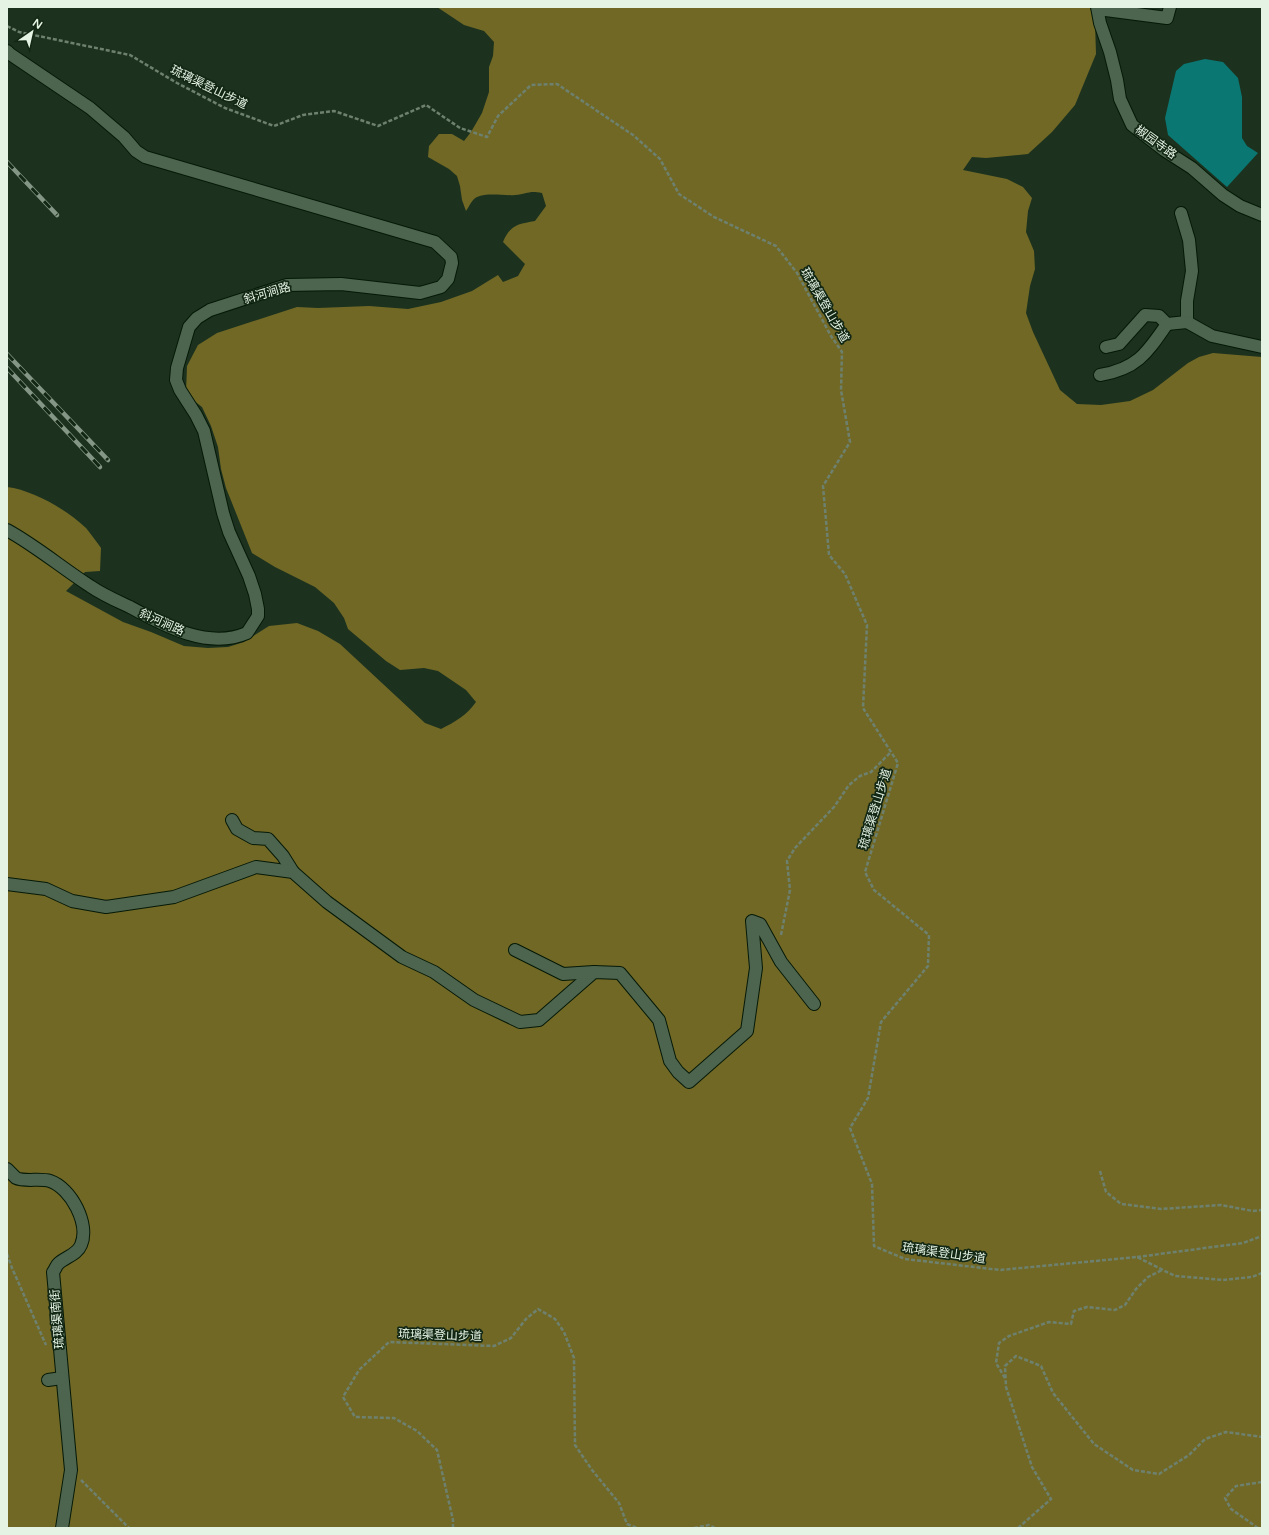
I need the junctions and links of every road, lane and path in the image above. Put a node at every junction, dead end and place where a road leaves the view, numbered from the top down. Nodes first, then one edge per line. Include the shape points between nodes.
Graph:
1 (1170, 7) edge
2 (1098, 8) edge
3 (7, 26) edge
4 (7, 51) edge
5 (1181, 213) dead end
6 (1262, 215) edge
7 (1187, 322) junction
8 (1167, 324) junction
9 (1106, 347) dead end
10 (1262, 348) edge
11 (1100, 375) dead end
12 (7, 530) edge
13 (891, 752) junction
14 (232, 820) dead end
15 (293, 872) junction
16 (7, 884) edge
17 (781, 939) dead end
18 (515, 950) dead end
19 (594, 972) junction
20 (814, 1004) dead end
21 (7, 1170) edge
22 (1100, 1171) dead end
23 (1262, 1210) edge
24 (1262, 1236) edge
25 (7, 1254) edge
26 (1137, 1257) junction
27 (1162, 1270) junction
28 (1262, 1273) edge
29 (49, 1352) dead end
30 (62, 1378) junction
31 (1006, 1379) junction
32 (48, 1380) dead end
33 (1262, 1437) edge
34 (71, 1470) junction
35 (1262, 1482) edge
36 (62, 1528) edge
37 (129, 1528) edge
38 (453, 1528) edge
39 (637, 1528) edge
40 (694, 1528) edge
41 (715, 1528) edge
42 (1018, 1528) edge
43 (1258, 1528) edge

1 - 2 street via 1167,18
2 - 6 street, 椒园寺路 via 1120,99 1132,125 1192,168 1223,195 1240,206
3 - 13 path, 琉璃渠登山步道 via 19,32 130,55 225,108 274,126 304,115 334,110 378,126 426,105 460,128 487,137 498,116 531,85 557,84 633,135 660,159 680,194 714,217 776,246 797,273 842,352 841,390 850,442 823,486 829,555 846,574 867,624 863,708
4 - 12 street, 斜河涧路 via 90,108 144,157 435,242 450,257 452,263 448,280 440,287 420,293 341,284 287,285 210,310 189,326 176,380 204,431 223,513 255,594 258,616 247,633 228,639 216,639 170,628 92,587
5 - 7 street via 1189,240 1192,271 1187,301
7 - 8 street
7 - 10 street via 1212,336
8 - 9 street via 1159,316 1145,316 1118,344
8 - 11 street via 1153,345 1134,364 1115,373
13 - 17 path via 871,772 860,776 849,785 834,807 795,848 787,861 790,890
13 - 26 path, 琉璃渠登山步道 via 898,763 865,872 874,890 929,935 928,966 881,1022 868,1098 850,1128 872,1184 874,1246 904,1259 1000,1270
14 - 15 street via 237,829 253,838 268,839
15 - 16 street via 256,867 174,897 106,907 72,901 46,889
15 - 19 street via 327,902 402,957 434,972 474,1000 520,1022 539,1020
18 - 19 street via 563,974
19 - 20 street via 620,973 659,1020 670,1061 689,1082 746,1031 756,968 752,921 760,924 782,962
21 - 30 street, 琉璃渠南街 via 18,1179 48,1180 56,1183 72,1198 79,1212 84,1234 81,1246 73,1255 58,1264 53,1272
22 - 23 path via 1106,1192 1121,1204 1161,1209 1220,1205 1253,1211
24 - 26 path via 1243,1243
25 - 29 path
26 - 27 path
27 - 28 path via 1175,1276 1222,1280 1252,1277
27 - 31 path via 1148,1277 1125,1305 1115,1310 1087,1307 1074,1311 1071,1324 1049,1322 1009,1336 999,1343 996,1363
30 - 32 street
30 - 34 street, 琉璃渠南街
31 - 33 path via 1005,1366 1016,1356 1041,1366 1053,1394 1094,1444 1133,1470 1159,1474 1189,1455 1206,1439 1226,1432
31 - 42 path via 1032,1467 1051,1499
34 - 36 street, 琉璃渠南街
34 - 37 path
35 - 43 path via 1236,1486 1225,1498 1231,1509
38 - 39 path, 琉璃渠登山步道 via 454,1520 437,1450 417,1431 394,1418 355,1417 343,1397 359,1370 389,1342 494,1346 511,1338 538,1309 555,1319 564,1332 574,1358 575,1444 592,1470 619,1502 627,1524
40 - 41 path via 709,1525

